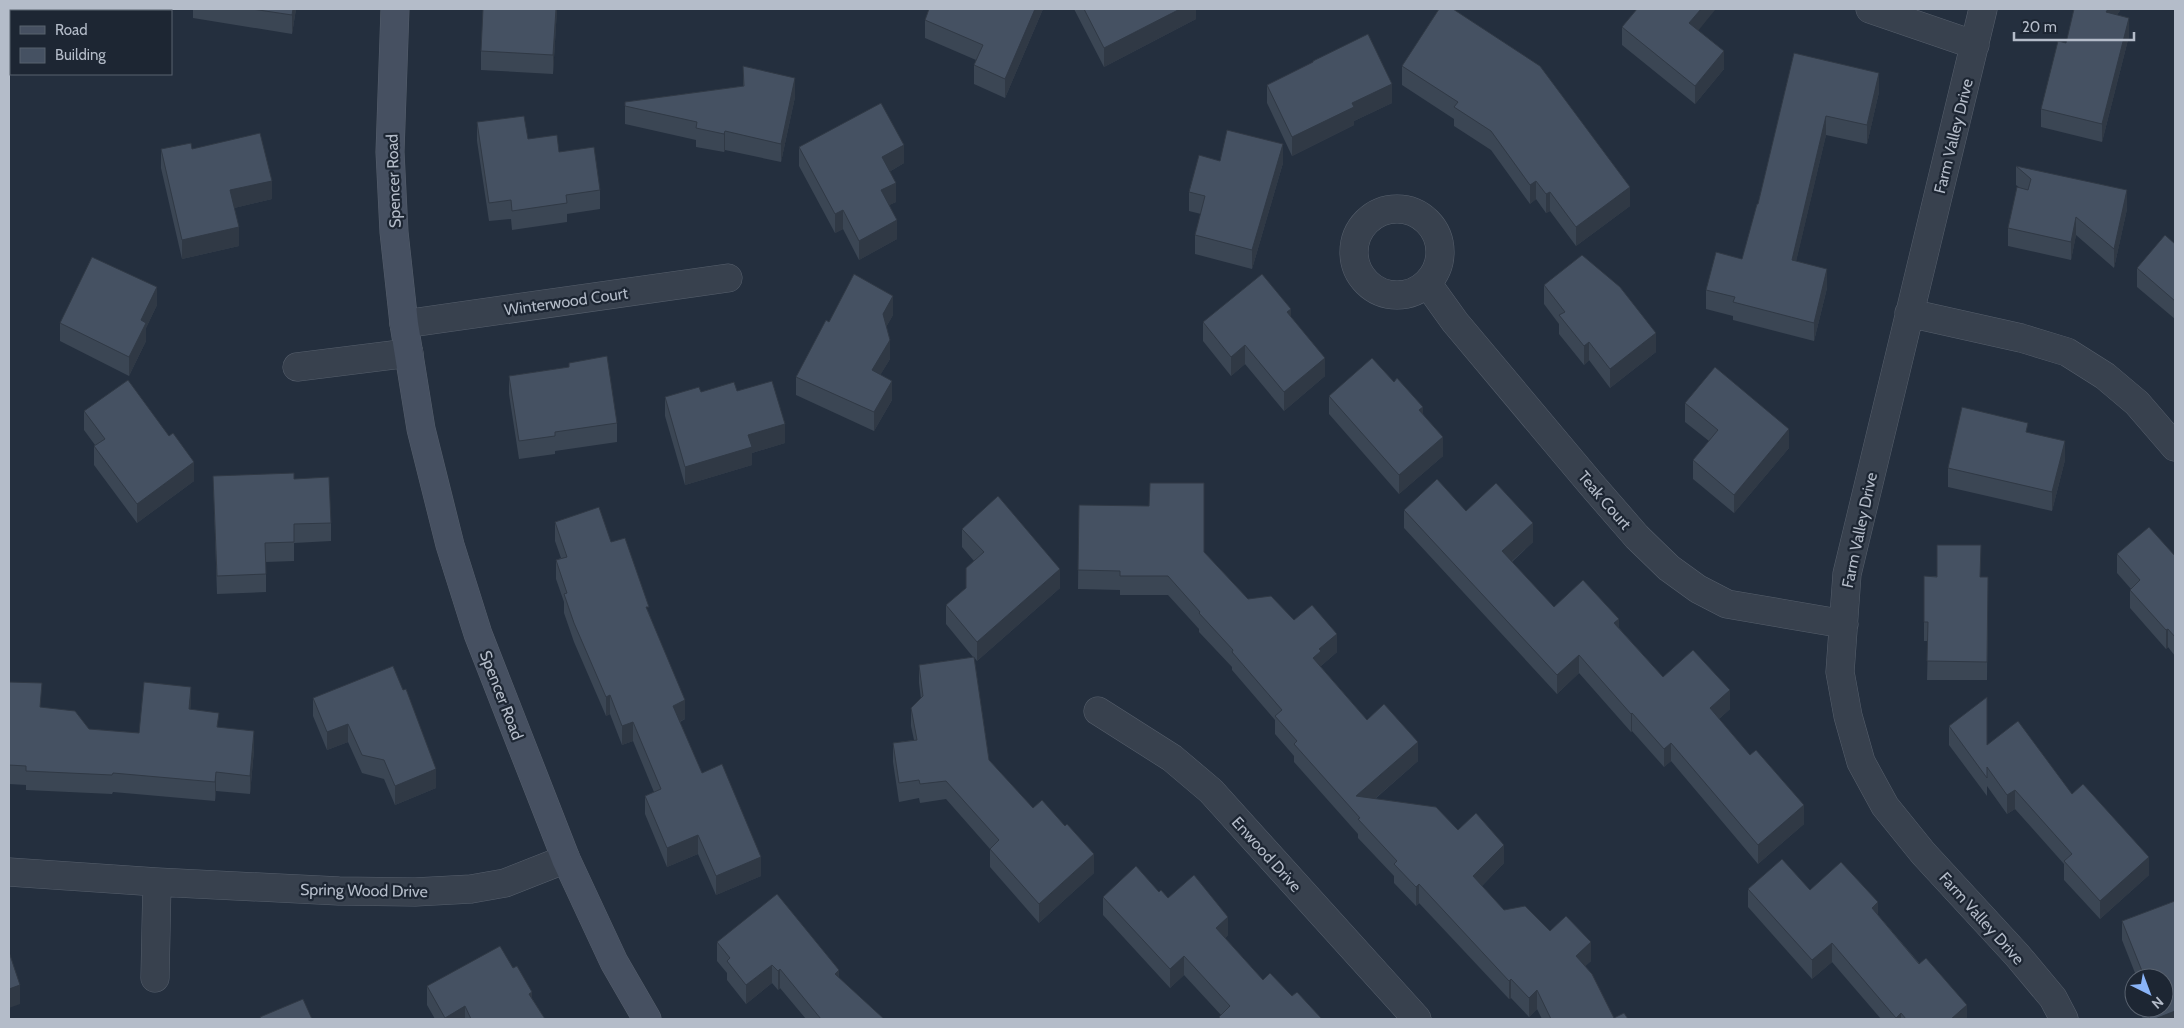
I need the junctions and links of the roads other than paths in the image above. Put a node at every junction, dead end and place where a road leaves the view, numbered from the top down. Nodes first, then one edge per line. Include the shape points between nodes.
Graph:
1 (395, 9) edge
2 (1870, 9) edge
3 (1983, 9) edge
4 (1975, 45) junction
5 (728, 278) dead end
6 (1427, 284) dead end
7 (1909, 313) junction
8 (404, 324) junction
9 (409, 353) junction
10 (297, 367) dead end
11 (2175, 447) edge
12 (1844, 624) junction
13 (1098, 711) dead end
14 (566, 859) junction
15 (9, 872) edge
16 (157, 882) junction
17 (155, 978) dead end
18 (647, 1019) edge
19 (1417, 1019) edge
20 (2064, 1019) edge

1 - 8 main road, Spencer Road via 390,152 394,232
2 - 4 street
3 - 4 street, Farm Valley Drive
4 - 7 street, Farm Valley Drive
5 - 8 street, Winterwood Court
6 - 12 street, Teak Court via 1591,484 1669,568 1727,604
7 - 11 street via 2021,338 2067,352 2105,376 2137,404
7 - 12 street, Farm Valley Drive via 1847,574
8 - 9 main road, Spencer Road
9 - 10 street
9 - 14 main road, Spencer Road via 421,430 450,545 478,634
12 - 20 street, Farm Valley Drive via 1840,672 1848,716 1861,762 1884,806 2023,963 2052,998
13 - 19 street, Enwood Drive via 1172,758 1211,791
14 - 16 street, Spring Wood Drive via 505,883 443,891 339,891
14 - 18 main road, Spencer Road via 614,962
15 - 16 street, Spring Wood Drive
16 - 17 street

